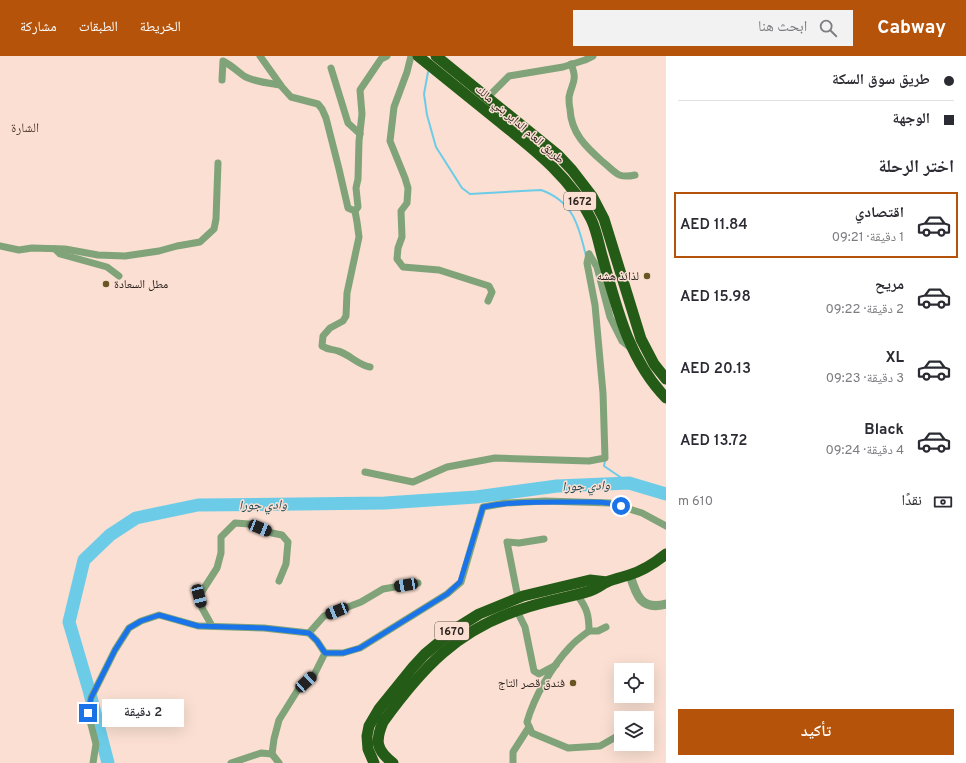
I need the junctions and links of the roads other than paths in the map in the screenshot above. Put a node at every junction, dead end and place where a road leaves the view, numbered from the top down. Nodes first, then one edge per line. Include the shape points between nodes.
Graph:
1 (260, 56) edge
2 (386, 56) edge
3 (411, 56) edge
4 (418, 56) edge
5 (436, 56) edge
6 (593, 56) edge
7 (571, 64) junction
8 (331, 68) dead end
9 (222, 80) dead end
10 (280, 85) junction
11 (487, 98) junction
12 (360, 134) junction
13 (218, 164) dead end
14 (635, 174) dead end
15 (355, 211) junction
16 (0, 246) edge
17 (55, 249) junction
18 (119, 276) dead end
19 (488, 302) dead end
20 (634, 350) junction
21 (370, 367) dead end
22 (666, 380) edge
23 (666, 398) edge
24 (365, 472) dead end
25 (666, 526) edge
26 (544, 539) dead end
27 (663, 557) edge
28 (630, 575) junction
29 (279, 581) dead end
30 (607, 582) junction
31 (418, 583) dead end
32 (577, 594) junction
33 (518, 598) junction
34 (666, 604) edge
35 (517, 611) junction
36 (212, 626) junction
37 (606, 627) dead end
38 (589, 631) junction
39 (309, 633) junction
40 (325, 653) junction
41 (557, 664) junction
42 (529, 727) junction
43 (614, 738) edge
44 (272, 754) junction
45 (381, 759) edge
46 (93, 763) edge
47 (231, 763) edge
48 (279, 763) edge
49 (374, 763) edge
50 (393, 763) edge
51 (513, 763) edge

1 - 10 street
2 - 12 street via 381,59 360,90
3 - 19 street via 394,108 390,141 408,188 407,203 401,211 402,237 397,259 403,267 439,270 489,286 492,292
4 - 20 highway, طريق العام الداير بني مالك / 1672 via 533,149 565,180 579,199 591,219 620,318
5 - 11 highway, طريق العام الداير بني مالك / 1672
6 - 7 street
7 - 11 street via 509,76
7 - 14 street via 574,83 569,97 570,115 575,132 584,145 615,174 625,177
8 - 12 street via 348,123
9 - 10 street via 223,61 244,76
10 - 15 street via 291,97 318,104 322,109 348,208
11 - 22 highway, طريق العام الداير بني مالك / 1672 via 558,155 592,196 604,219 641,339
12 - 15 street via 356,188 358,207
13 - 17 street via 214,229 200,242 125,256
15 - 21 street via 358,242 347,293 346,316 323,336 322,346
16 - 17 street via 19,250
17 - 18 street via 60,254 107,267
20 - 23 highway, طريق العام الداير بني مالك / 1672 via 642,368
20 - 24 street via 622,341 610,317 597,267 589,254 587,263 595,305 603,393 605,458 589,461 495,458 447,467 413,482
25 - 40 street via 642,513 610,502 506,503 483,507 460,582 447,594 360,648 343,653
26 - 33 street via 507,542
27 - 28 highway
28 - 30 highway
28 - 34 street via 639,598 645,604
29 - 36 street via 286,564 288,542 282,535 249,524 235,523 221,537 221,553 217,568 199,596 202,608
30 - 32 highway, 1670
30 - 33 highway, 1670 via 590,580
31 - 39 street via 382,589 361,602 324,616
32 - 35 highway, 1670
32 - 38 street via 586,606
33 - 49 highway, 1670 via 466,622 413,667 379,709 369,726 368,749
35 - 41 street via 525,627 534,671 539,674
35 - 45 highway, 1670 via 475,629 424,670 383,722 377,740
36 - 39 street
36 - 46 street via 198,626 159,615 129,628 91,698 88,713 96,744
37 - 38 street via 598,631
38 - 41 street via 570,646
39 - 40 street
40 - 44 street via 314,675 300,688 279,720
41 - 42 street via 530,712 527,722
42 - 43 street via 532,733 568,748 600,746
42 - 51 street via 513,752
44 - 47 street via 261,753
44 - 48 street
45 - 50 highway, 1670

